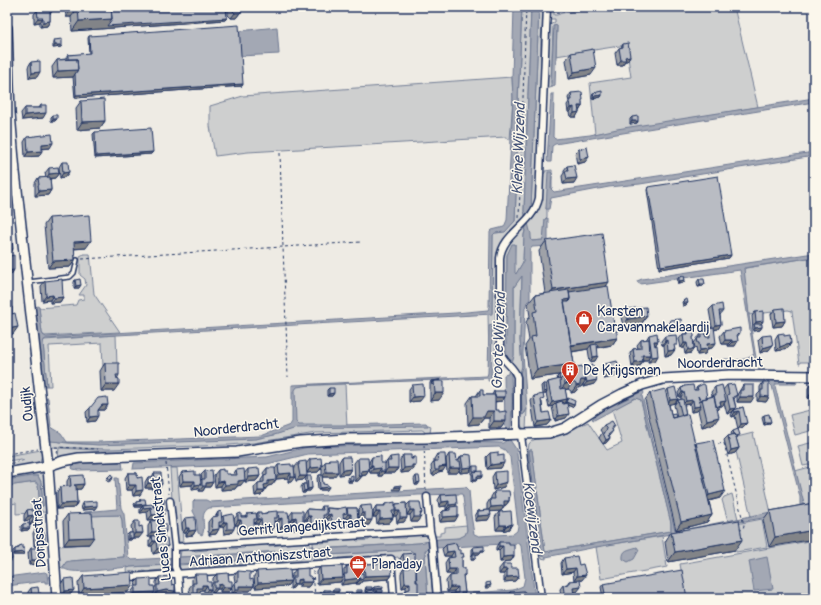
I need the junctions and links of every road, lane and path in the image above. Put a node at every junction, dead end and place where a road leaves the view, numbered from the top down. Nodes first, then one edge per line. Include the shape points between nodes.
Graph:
1 (526, 7) edge
2 (547, 7) edge
3 (7, 28) edge
4 (280, 153) dead end
5 (520, 227) junction
6 (360, 242) dead end
7 (283, 247) junction
8 (77, 260) joint
9 (28, 282) junction
10 (814, 376) edge
11 (288, 377) dead end
12 (521, 435) junction
13 (718, 444) dead end
14 (46, 448) junction
15 (98, 449) dead end
16 (424, 452) dead end
17 (7, 454) edge
18 (166, 458) dead end
19 (48, 466) junction
20 (7, 473) edge
21 (426, 487) dead end
22 (427, 497) dead end
23 (170, 500) joint
24 (738, 530) edge
25 (430, 531) junction
26 (312, 546) dead end
27 (175, 548) junction
28 (313, 562) junction
29 (178, 574) junction
30 (130, 577) edge
31 (344, 594) edge
32 (329, 595) edge
33 (57, 598) edge
34 (180, 598) edge
35 (315, 598) edge
36 (394, 598) edge
37 (436, 598) edge
38 (541, 598) edge

1 - 5 path
2 - 5 street via 540,192 536,209
3 - 9 street, Oudijk via 10,113
4 - 7 path
5 - 12 street via 505,243 500,258 500,351 502,358 514,370 517,378 517,428
6 - 7 path
7 - 8 path
7 - 11 path
8 - 9 lane via 74,273 70,277
9 - 14 street, Oudijk
10 - 12 street, Noorderdracht via 730,375 663,379 622,394 560,430
12 - 19 street, Noorderdracht via 300,442 237,452 79,458
12 - 38 street
13 - 24 path via 724,442 744,524 743,529
14 - 15 path
14 - 17 path
14 - 19 street, Oudijk
16 - 21 path
18 - 23 path, Lucas Sinckstraat
19 - 20 street, Noorderdracht
19 - 33 street, Dorpsstraat
22 - 25 street
23 - 27 street, Lucas Sinckstraat
25 - 27 street, Gerrit Langedijkstraat
25 - 37 street
26 - 28 path
27 - 29 street, Lucas Sinckstraat
28 - 29 street, Adriaan Anthoniszstraat
28 - 35 path
28 - 36 street, Adriaan Anthoniszstraat via 391,559
29 - 30 street, Adriaan Anthoniszstraat
29 - 34 street, Lucas Sinckstraat
31 - 32 path

